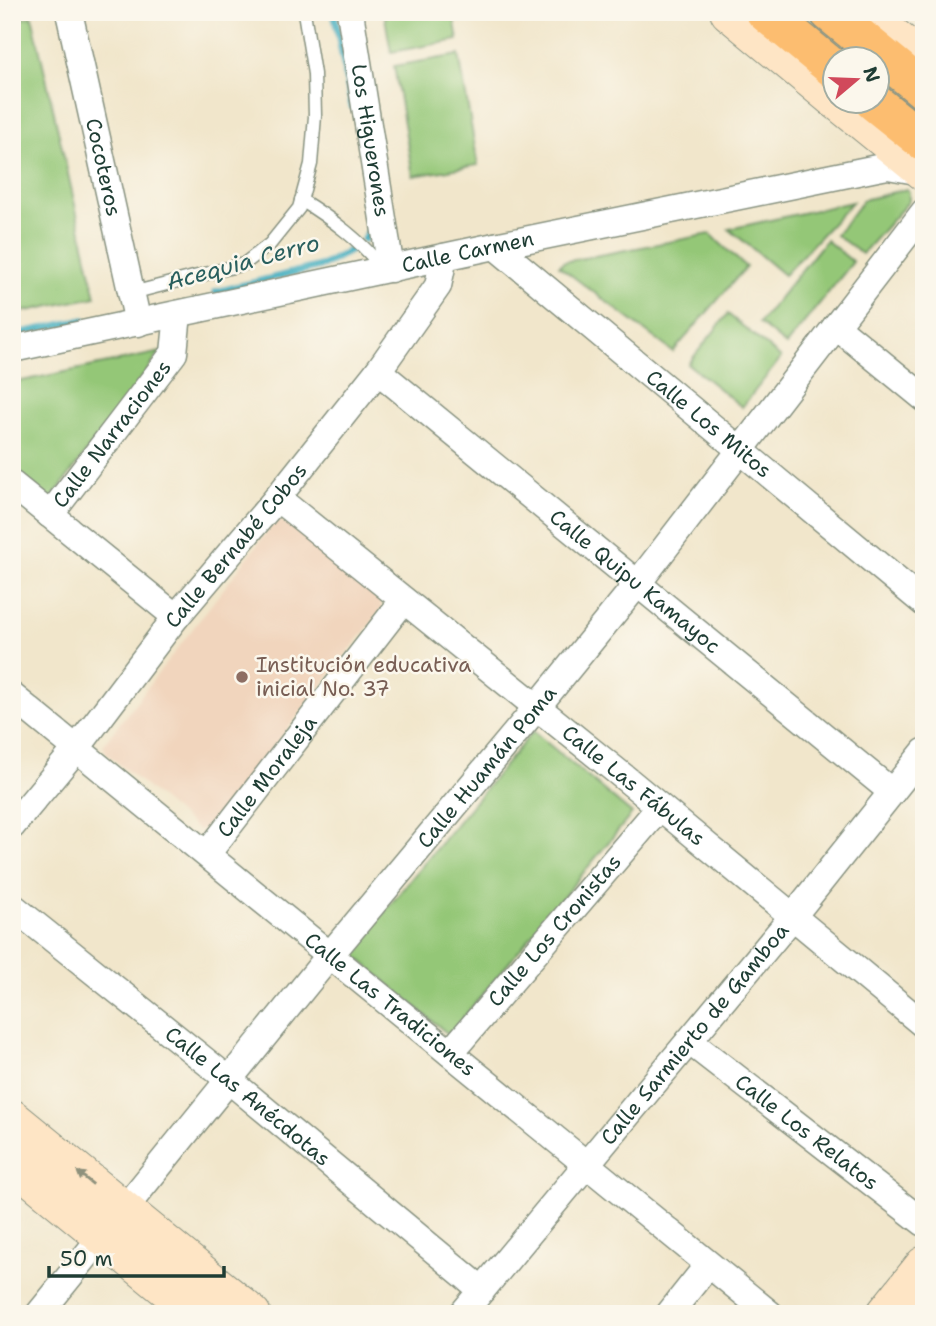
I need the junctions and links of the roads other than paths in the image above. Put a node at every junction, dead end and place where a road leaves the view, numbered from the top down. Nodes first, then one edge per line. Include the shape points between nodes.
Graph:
1 (69, 12) edge
2 (304, 12) edge
3 (350, 12) edge
4 (729, 12) edge
5 (765, 12) edge
6 (829, 12) edge
7 (870, 14) edge
8 (820, 57) edge
9 (924, 61) edge
10 (820, 87) edge
11 (924, 90) edge
12 (890, 115) edge
13 (856, 116) edge
14 (924, 142) edge
15 (924, 172) edge
16 (301, 200) junction
17 (924, 212) edge
18 (495, 246) junction
19 (444, 257) junction
20 (387, 270) junction
21 (132, 293) junction
22 (178, 314) junction
23 (138, 323) junction
24 (836, 326) junction
25 (12, 349) edge
26 (378, 370) junction
27 (924, 398) edge
28 (739, 451) junction
29 (12, 484) edge
30 (277, 498) junction
31 (50, 515) junction
32 (638, 583) junction
33 (403, 601) junction
34 (924, 603) edge
35 (176, 617) junction
36 (12, 696) edge
37 (537, 707) junction
38 (78, 748) junction
39 (924, 752) edge
40 (892, 792) junction
41 (660, 807) junction
42 (12, 826) edge
43 (207, 854) junction
44 (12, 906) edge
45 (793, 916) junction
46 (330, 954) junction
47 (923, 1023) edge
48 (689, 1041) junction
49 (450, 1053) junction
50 (229, 1080) junction
51 (12, 1118) edge
52 (12, 1162) edge
53 (586, 1165) junction
54 (113, 1223) junction
55 (924, 1223) edge
56 (708, 1265) junction
57 (924, 1265) edge
58 (482, 1290) junction
59 (924, 1296) edge
60 (39, 1314) edge
61 (197, 1314) edge
62 (252, 1314) edge
63 (462, 1314) edge
64 (669, 1314) edge
65 (769, 1314) edge
66 (885, 1314) edge
67 (909, 1314) edge

1 - 21 street, Cocoteros
2 - 16 lane via 315,116 311,164
3 - 20 street, Los Higuerones
4 - 10 street
5 - 8 main road
6 - 11 main road
7 - 9 street
12 - 14 main road
13 - 15 street
15 - 18 street, Calle Carmen via 888,166
16 - 20 lane
16 - 21 lane via 271,244 243,264
17 - 24 street, Calle Huamán Poma
18 - 19 street, Calle Carmen
18 - 28 street, Calle Los Mitos
19 - 20 street, Calle Carmen
19 - 26 street, Calle Bernabé Cobos via 438,286
20 - 22 street, Calle Carmen
21 - 23 street, Cocoteros
22 - 23 street, Calle Carmen
22 - 31 street, Calle Narraciones via 174,353
23 - 25 street, Calle Carmen
24 - 27 street
24 - 28 street, Calle Huamán Poma
26 - 30 street, Calle Bernabé Cobos
26 - 32 street, Calle Quipu Kamayoc
28 - 32 street, Calle Huamán Poma
28 - 34 street, Calle Los Mitos
29 - 31 street
30 - 33 street, Calle Las Fábulas
30 - 35 street, Calle Bernabé Cobos
31 - 35 street
32 - 37 street, Calle Huamán Poma
32 - 40 street, Calle Quipu Kamayoc
33 - 37 street, Calle Las Fábulas
33 - 43 street, Calle Moraleja
35 - 38 street, Calle Bernabé Cobos
36 - 38 street, Calle Las Tradiciones
37 - 41 street, Calle Las Fábulas
37 - 46 street, Calle Huamán Poma
38 - 42 street, Calle Bernabé Cobos
38 - 43 street, Calle Las Tradiciones
39 - 40 street, Calle Sarmierto de Gamboa
40 - 45 street, Calle Sarmierto de Gamboa
41 - 45 street, Calle Las Fábulas
41 - 49 street, Calle Los Cronistas
43 - 46 street, Calle Las Tradiciones
44 - 50 street, Calle Las Anécdotas
45 - 47 street, Calle Las Fábulas
45 - 48 street, Calle Sarmierto de Gamboa
46 - 49 street, Calle Las Tradiciones
46 - 50 street, Calle Huamán Poma
48 - 53 street, Calle Sarmierto de Gamboa
48 - 55 street, Calle Los Relatos
49 - 53 street, Calle Las Tradiciones
50 - 54 street, Calle Huamán Poma
50 - 58 street, Calle Las Anécdotas
54 -> 51 street
52 - 54 street
53 - 56 street, Calle Las Tradiciones
53 - 58 street, Calle Sarmierto de Gamboa
54 - 60 street, Calle Huamán Poma
54 - 61 street
54 - 62 street
56 - 64 street
56 - 65 street, Calle Las Tradiciones
57 - 66 street
58 - 63 street, Calle Sarmierto de Gamboa
59 - 67 street

